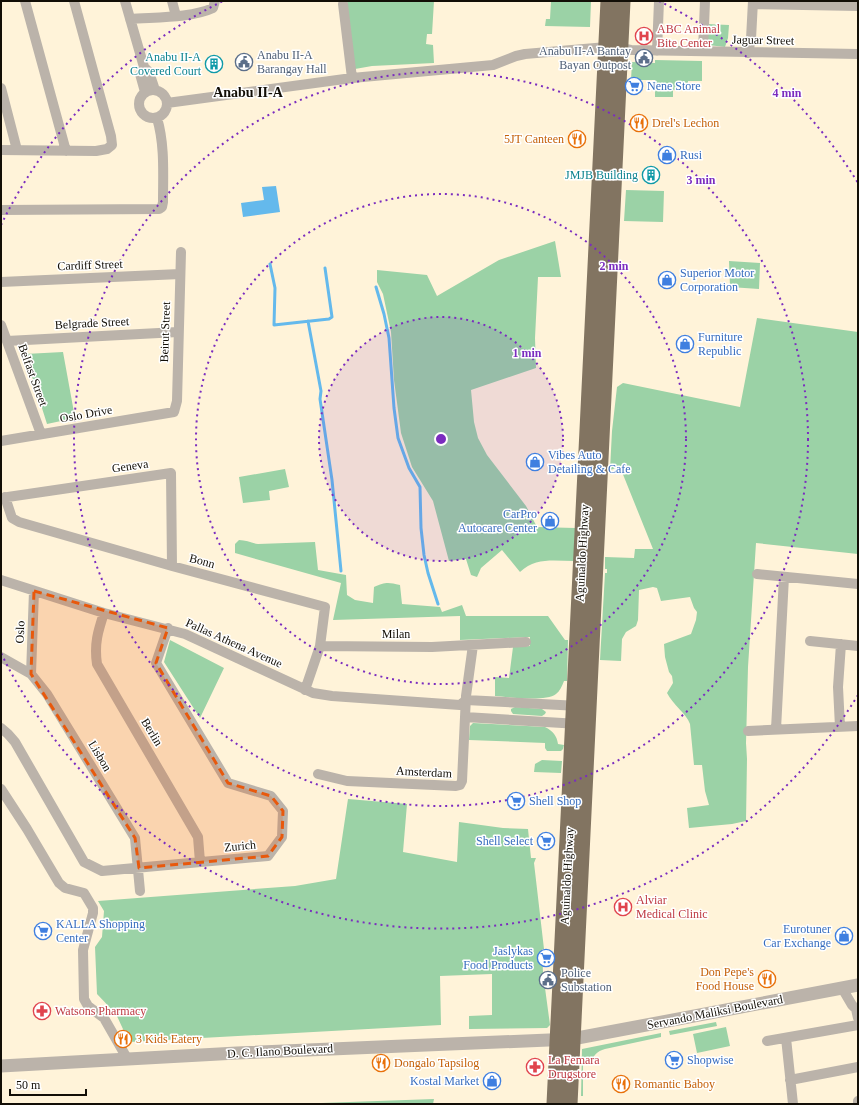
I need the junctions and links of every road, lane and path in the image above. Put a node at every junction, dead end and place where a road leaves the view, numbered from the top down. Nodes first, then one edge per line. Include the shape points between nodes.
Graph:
1 (25, 1) edge
2 (74, 1) edge
3 (125, 1) edge
4 (172, 1) edge
5 (216, 1) edge
6 (609, 1) edge
7 (622, 1) edge
8 (659, 1) edge
9 (705, 1) edge
10 (753, 2) edge
11 (343, 4) dead end
12 (858, 6) edge
13 (176, 16) junction
14 (130, 19) junction
15 (614, 47) junction
16 (657, 51) junction
17 (703, 51) junction
18 (748, 53) junction
19 (858, 54) edge
20 (352, 78) junction
21 (1, 88) edge
22 (150, 91) junction
23 (167, 103) junction
24 (157, 118) junction
25 (1, 150) edge
26 (17, 150) junction
27 (66, 151) junction
28 (1, 210) edge
29 (180, 252) dead end
30 (180, 274) junction
31 (1, 282) edge
32 (1, 325) edge
33 (178, 332) junction
34 (7, 341) junction
35 (174, 412) joint
36 (41, 434) junction
37 (1, 440) edge
38 (3, 498) edge
39 (172, 566) junction
40 (757, 574) dead end
41 (784, 576) junction
42 (1, 580) edge
43 (858, 584) edge
44 (34, 591) junction
45 (104, 613) junction
46 (168, 628) junction
47 (810, 641) dead end
48 (526, 642) dead end
49 (841, 644) junction
50 (472, 645) junction
51 (320, 646) junction
52 (858, 646) edge
53 (1, 657) edge
54 (31, 674) junction
55 (305, 690) junction
56 (463, 702) junction
57 (582, 706) junction
58 (465, 717) junction
59 (581, 724) junction
60 (858, 726) edge
61 (840, 727) junction
62 (1, 728) edge
63 (776, 730) junction
64 (748, 731) dead end
65 (318, 774) dead end
66 (1, 789) edge
67 (200, 862) junction
68 (139, 868) junction
69 (140, 891) dead end
70 (858, 985) edge
71 (842, 988) junction
72 (857, 1012) edge
73 (858, 1025) edge
74 (786, 1038) junction
75 (566, 1039) junction
76 (767, 1041) dead end
77 (128, 1060) junction
78 (1, 1066) edge
79 (858, 1067) edge
80 (790, 1080) junction
81 (555, 1104) edge
82 (569, 1104) edge
83 (793, 1104) edge

1 - 27 street
2 - 27 street via 112,145 96,151
3 - 14 street
4 - 13 street
5 - 13 street via 213,8 206,12
6 - 15 highway, Aguinaldo Highway
7 - 15 highway, Aguinaldo Highway
8 - 16 street
9 - 17 street
10 - 12 street
10 - 18 street
11 - 20 street
13 - 14 street
14 - 22 street via 144,67 149,72
15 - 16 street, Jaguar Street
15 - 20 street, Jaguar Street via 525,54 493,66
15 - 57 highway, Aguinaldo Highway
16 - 17 street, Jaguar Street
17 - 18 street, Jaguar Street
18 - 19 street, Jaguar Street
20 - 23 street, Jaguar Street
21 - 26 street
22 - 23 street via 161,92
22 - 24 street via 140,96 140,111 147,118
23 - 24 street via 165,112
24 - 28 street via 162,133 163,205 159,209
25 - 26 street
26 - 27 street
29 - 30 street, Beirut Street
30 - 31 street, Cardiff Street
30 - 33 street, Beirut Street
32 - 34 street, Belfast Street
33 - 34 street, Belgrade Street
33 - 35 street, Beirut Street
34 - 36 street, Belfast Street
35 - 36 street, Oslo Drive
36 - 37 street, Oslo Drive
38 - 39 street, Bonn via 14,520
38 - 39 street, Geneva via 171,473
39 - 51 street, Bonn via 325,607
40 - 41 street
41 - 43 street
41 - 63 street
42 - 44 street, Pallas Athena Avenue
44 - 45 street, Pallas Athena Avenue
44 - 54 street, Oslo
45 - 46 street, Pallas Athena Avenue
45 - 67 street, Berlin via 96,639 97,664 198,836
46 - 55 street, Pallas Athena Avenue
46 - 67 street, Zurich via 156,664 228,783 271,796 283,811 282,837 268,856
47 - 49 street
48 - 50 street, Milan
49 - 52 street
49 - 61 street via 838,687
50 - 51 street, Milan via 395,648
50 - 56 street
51 - 55 street, Bonn
53 - 54 street, Lisbon
54 - 68 street, Lisbon via 47,694 135,838
55 - 56 street, Pallas Athena Avenue via 322,695
56 - 57 street, Pallas Athena Avenue
56 - 58 street
57 - 59 highway, Aguinaldo Highway
58 - 59 street
58 - 65 street, Amsterdam via 462,781 458,786 347,781
59 - 75 highway, Aguinaldo Highway
60 - 61 street
61 - 63 street
62 - 68 street, Zurich via 15,742 84,862 102,871
63 - 64 street
66 - 77 street via 59,883 65,888 82,892 92,906 93,912 83,950 84,999 88,1006 104,1018
67 - 68 street, Zurich
68 - 69 street, Lisbon
70 - 71 street, Servando Maliksi Boulevard
71 - 72 street
71 - 75 street, Servando Maliksi Boulevard
73 - 74 street
74 - 76 street
74 - 80 street
75 - 77 street, D. C. Ilano Boulevard
75 - 81 highway, Aguinaldo Highway
75 - 82 highway, Aguinaldo Highway
77 - 78 street, D. C. Ilano Boulevard
79 - 80 street
80 - 83 street

